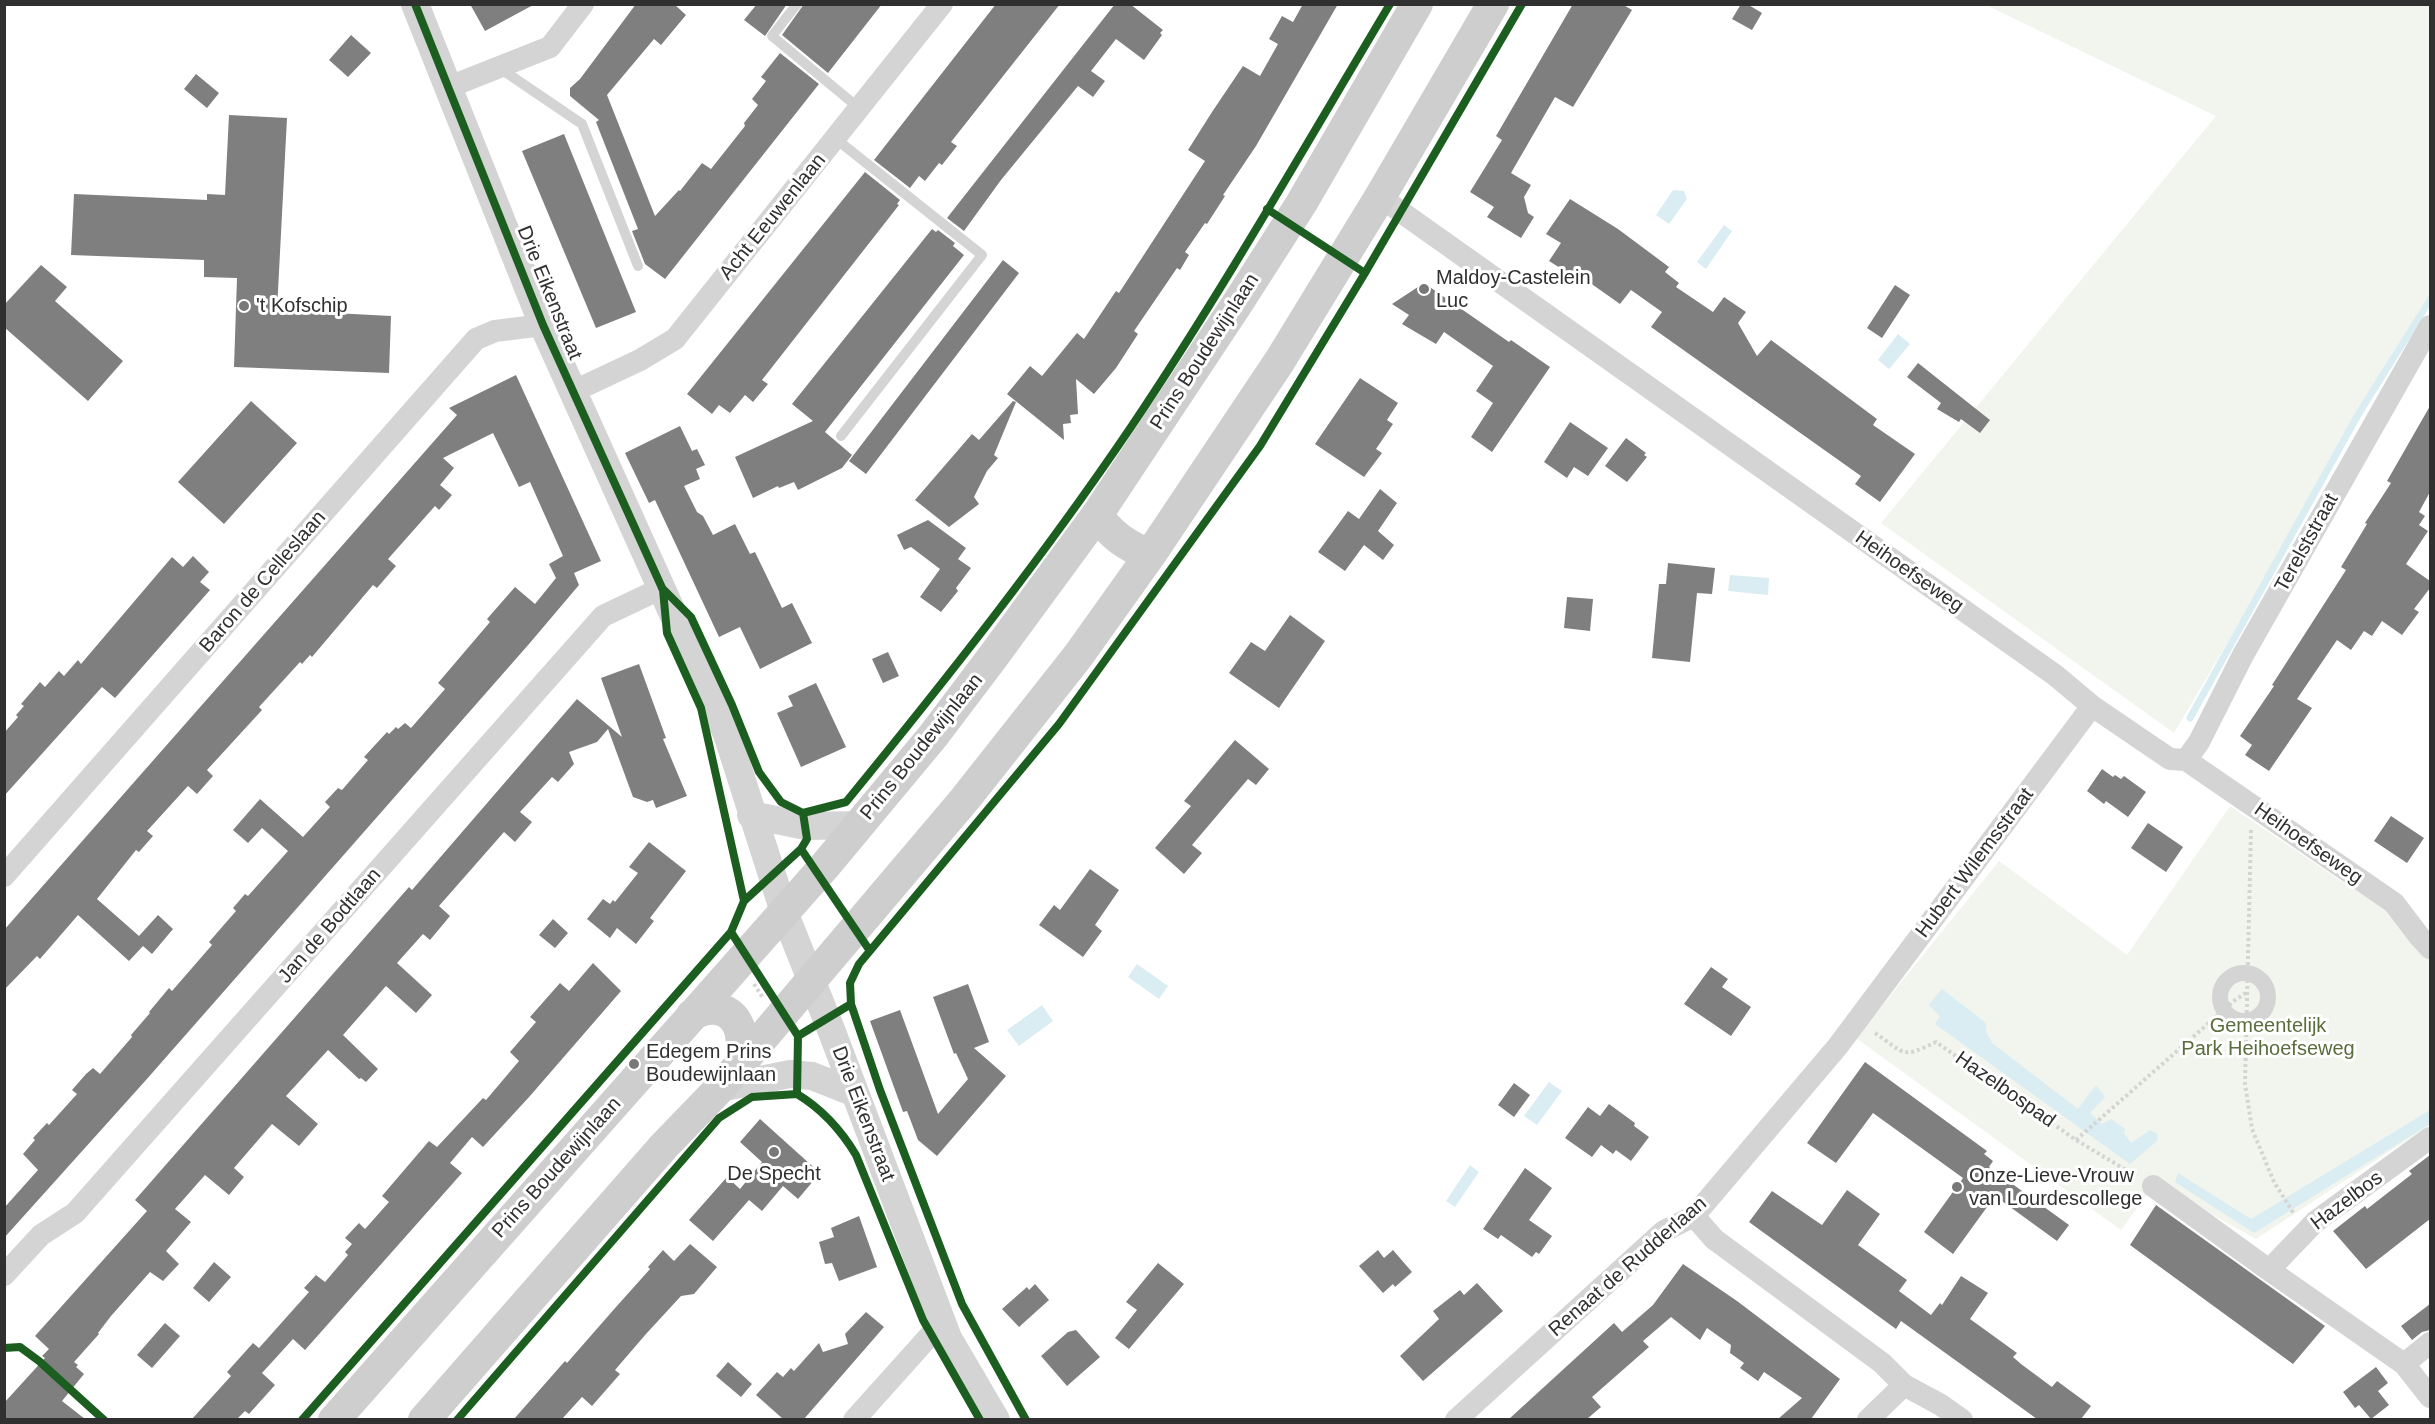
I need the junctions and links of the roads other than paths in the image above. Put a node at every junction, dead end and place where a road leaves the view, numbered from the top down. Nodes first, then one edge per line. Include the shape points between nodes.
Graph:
1 (415, 4) edge
2 (583, 4) edge
3 (797, 4) edge
4 (942, 4) edge
5 (1418, 4) edge
6 (1493, 4) edge
7 (498, 67) junction
8 (449, 87) junction
9 (860, 109) junction
10 (836, 139) junction
11 (1380, 197) junction
12 (639, 266) dead end
13 (543, 325) junction
14 (2430, 326) edge
15 (572, 392) junction
16 (841, 436) dead end
17 (1097, 515) junction
18 (1150, 555) junction
19 (662, 588) junction
20 (2092, 706) junction
21 (2186, 760) junction
22 (751, 815) junction
23 (859, 825) junction
24 (4, 876) edge
25 (784, 912) junction
26 (2430, 948) edge
27 (810, 979) junction
28 (692, 1015) junction
29 (1857, 1020) joint
30 (2248, 1022) joint
31 (743, 1060) junction
32 (720, 1088) junction
33 (855, 1093) junction
34 (2430, 1138) edge
35 (2153, 1186) road end
36 (1694, 1216) junction
37 (2269, 1270) junction
38 (4, 1275) edge
39 (942, 1322) junction
40 (2430, 1343) edge
41 (2403, 1364) junction
42 (1904, 1385) junction
43 (2430, 1397) edge
44 (334, 1419) edge
45 (424, 1419) edge
46 (854, 1419) edge
47 (996, 1419) edge
48 (1456, 1419) edge
49 (1868, 1419) edge
50 (1962, 1419) edge

1 - 8 street, Drie Eikenstraat
2 - 7 street via 550,47
3 - 9 lane via 772,36
4 - 9 street, Acht Eeuwenlaan
5 - 17 main road, Prins Boudewijnlaan via 1301,204
6 - 11 main road
7 - 8 street
7 - 12 lane via 582,124
8 - 13 street, Drie Eikenstraat
9 - 10 street, Acht Eeuwenlaan
10 - 15 street, Acht Eeuwenlaan via 675,339
10 - 16 lane via 982,255
11 - 18 main road via 1279,362
11 - 20 street, Heihoefseweg via 2055,675
13 - 15 street, Drie Eikenstraat
13 - 24 street, Baron de Celleslaan via 495,331 476,339
14 - 21 street, Terelststraat
15 - 19 street, Drie Eikenstraat
17 - 18 main road via 1119,540
17 - 23 main road, Prins Boudewijnlaan via 992,658
18 - 27 main road via 1078,656 965,799
19 - 22 street, Drie Eikenstraat via 727,734
19 - 38 street, Jan de Bodtlaan via 603,616 75,1213 40,1235
20 - 21 street, Heihoefseweg via 2170,759
20 - 29 street, Hubert Wilemsstraat
21 - 26 street, Heihoefseweg via 2394,903
22 - 23 street via 806,826
22 - 25 street, Drie Eikenstraat
23 - 25 main road, Prins Boudewijnlaan
25 - 27 street, Drie Eikenstraat
25 - 28 main road, Prins Boudewijnlaan
27 - 31 main road
27 - 33 street, Drie Eikenstraat
28 - 31 main road via 703,1008 717,1008 729,1014 738,1025
28 - 44 main road, Prins Boudewijnlaan
29 - 36 street, Renaat de Rudderlaan
30 - 30 street via 2261,1014 2268,1000 2265,984 2246,972 2224,983 2219,998 2231,1018
31 - 32 main road
32 - 33 street via 790,1074 812,1076
32 - 45 main road via 664,1146
33 - 39 street, Drie Eikenstraat
34 - 37 street, Hazelbos via 2315,1222
35 - 37 street
36 - 42 street via 1714,1239 1882,1363
36 - 48 street, Renaat de Rudderlaan via 1664,1231
37 - 41 street
39 - 46 street
39 - 47 street, Drie Eikenstraat via 961,1363
40 - 41 street
41 - 43 street
42 - 49 street
42 - 50 street

